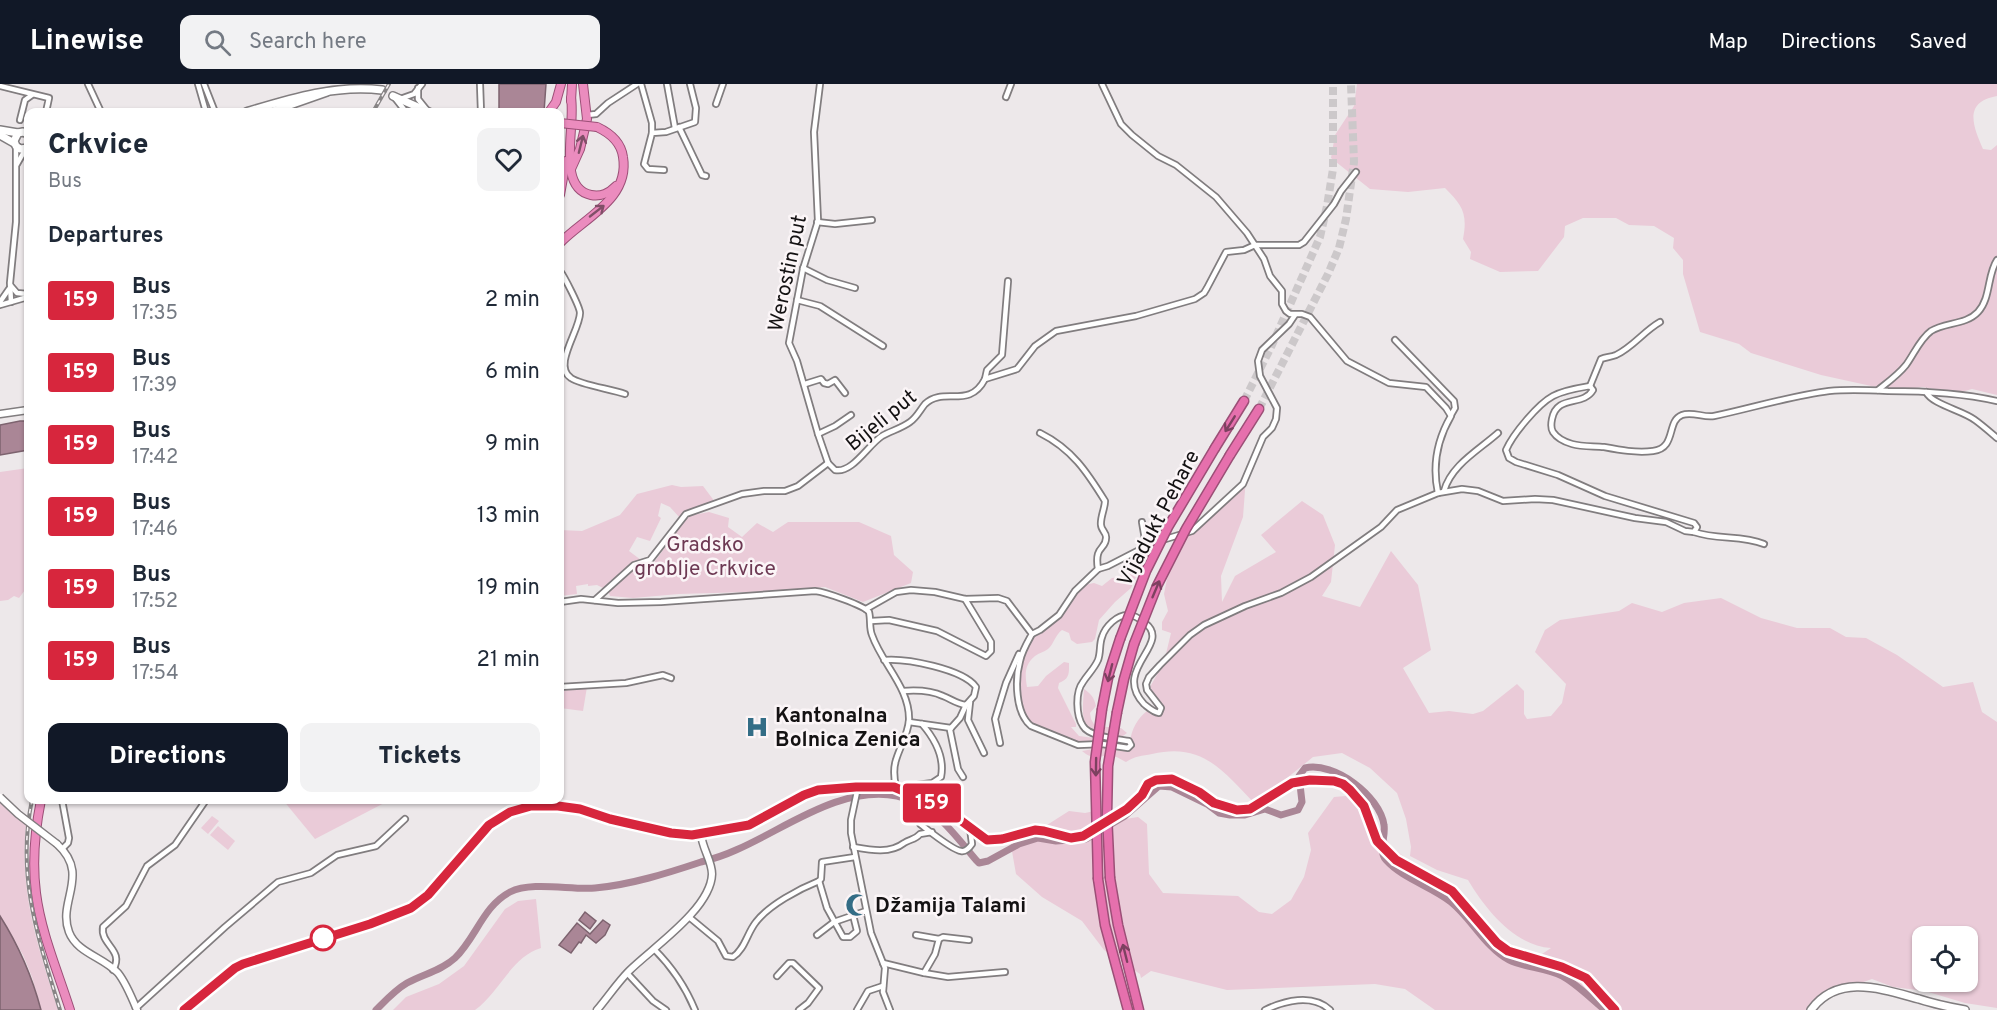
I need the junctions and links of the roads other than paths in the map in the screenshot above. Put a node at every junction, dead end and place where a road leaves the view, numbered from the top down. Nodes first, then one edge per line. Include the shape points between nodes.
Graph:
1 (88, 84) edge
2 (198, 84) edge
3 (204, 84) edge
4 (480, 84) edge
5 (561, 84) edge
6 (572, 84) edge
7 (583, 84) edge
8 (626, 84) edge
9 (639, 84) edge
10 (667, 84) edge
11 (690, 84) edge
12 (723, 84) edge
13 (820, 84) edge
14 (1011, 84) edge
15 (1102, 84) edge
16 (350, 85) edge
17 (0, 86) edge
18 (420, 86) edge
19 (382, 90) dead end
20 (629, 90) junction
21 (32, 95) junction
22 (396, 98) junction
23 (571, 98) junction
24 (1006, 98) dead end
25 (716, 104) dead end
26 (47, 108) edge
27 (99, 108) edge
28 (205, 108) edge
29 (213, 108) edge
30 (259, 108) edge
31 (281, 108) edge
32 (403, 108) edge
33 (420, 108) edge
34 (425, 108) edge
35 (481, 108) edge
36 (552, 108) edge
37 (587, 115) junction
38 (20, 120) dead end
39 (564, 123) edge
40 (677, 127) junction
41 (0, 130) edge
42 (18, 133) junction
43 (24, 133) edge
44 (652, 133) junction
45 (0, 135) edge
46 (15, 145) junction
47 (24, 149) edge
48 (24, 154) edge
49 (16, 166) junction
50 (564, 170) edge
51 (570, 170) junction
52 (664, 170) dead end
53 (623, 171) junction
54 (1356, 172) dead end
55 (706, 176) dead end
56 (872, 220) dead end
57 (817, 222) junction
58 (564, 239) edge
59 (1255, 245) junction
60 (1997, 260) edge
61 (803, 268) junction
62 (564, 279) edge
63 (1008, 281) dead end
64 (10, 286) junction
65 (855, 288) dead end
66 (24, 294) edge
67 (24, 297) edge
68 (797, 300) junction
69 (10, 302) junction
70 (0, 304) edge
71 (1295, 315) junction
72 (1660, 322) dead end
73 (1395, 340) dead end
74 (883, 346) dead end
75 (564, 364) edge
76 (564, 371) edge
77 (984, 379) junction
78 (805, 384) junction
79 (1590, 386) junction
80 (1878, 390) junction
81 (1926, 392) junction
82 (845, 393) dead end
83 (625, 394) dead end
84 (1244, 401) tunnel mouth
85 (1997, 401) edge
86 (1259, 409) tunnel mouth
87 (24, 411) edge
88 (0, 414) edge
89 (851, 415) dead end
90 (1451, 415) junction
91 (1040, 433) dead end
92 (1498, 433) dead end
93 (818, 434) junction
94 (1997, 438) edge
95 (828, 463) junction
96 (1441, 492) junction
97 (1142, 522) dead end
98 (1694, 532) junction
99 (1764, 544) dead end
100 (1146, 545) junction
101 (1098, 569) junction
102 (964, 598) junction
103 (595, 600) junction
104 (564, 601) edge
105 (866, 609) junction
106 (871, 621) junction
107 (1032, 634) junction
108 (1023, 650) junction
109 (884, 660) junction
110 (671, 678) dead end
111 (564, 687) edge
112 (903, 692) junction
113 (968, 703) junction
114 (909, 722) junction
115 (922, 724) junction
116 (951, 728) junction
117 (1000, 743) dead end
118 (984, 753) dead end
119 (963, 777) dead end
120 (898, 788) junction
121 (857, 790) junction
122 (0, 797) edge
123 (40, 804) edge
124 (63, 804) edge
125 (203, 804) edge
126 (923, 804) junction
127 (405, 819) dead end
128 (970, 828) junction
129 (932, 832) junction
130 (701, 834) junction
131 (682, 835) junction
132 (702, 844) junction
133 (60, 847) junction
134 (853, 847) junction
135 (855, 857) junction
136 (819, 881) junction
137 (866, 911) junction
138 (853, 915) junction
139 (689, 917) junction
140 (834, 922) junction
141 (817, 935) dead end
142 (916, 935) dead end
143 (939, 939) junction
144 (969, 940) dead end
145 (654, 949) junction
146 (883, 963) junction
147 (113, 969) junction
148 (1005, 972) dead end
149 (627, 973) junction
150 (924, 973) junction
151 (777, 976) dead end
152 (883, 986) junction
153 (137, 1009) edge
154 (1960, 1009) edge
155 (70, 1010) edge
156 (184, 1010) edge
157 (597, 1010) edge
158 (666, 1010) edge
159 (695, 1010) edge
160 (799, 1010) edge
161 (857, 1010) edge
162 (890, 1010) edge
163 (1128, 1010) edge
164 (1139, 1010) edge
165 (1264, 1010) edge
166 (1330, 1010) edge
167 (1615, 1010) edge
168 (1811, 1010) edge

1 - 27 street
2 - 28 street
3 - 29 street
4 - 35 street
5 - 36 highway
6 - 23 highway
7 - 37 highway
8 - 20 street
9 - 20 street
9 - 44 street
10 - 40 street
11 - 40 street via 695,122
12 - 25 street
13 - 57 street, Werostin put via 814,132
14 - 24 street
15 - 59 street via 1121,124 1216,197
16 - 19 main road
16 - 30 main road via 325,88
16 - 31 main road
17 - 21 street
18 - 22 street via 414,94
18 - 34 street via 419,102
20 - 37 street via 596,114
21 - 26 street via 49,98
21 - 38 street via 25,100
22 - 32 street
22 - 33 main road
23 - 50 highway
23 - 51 highway
51 -> 37 highway via 580,149
39 - 53 highway, bridge via 597,127 609,134 618,144
40 - 44 street
40 - 55 street
41 - 42 main road
42 - 43 main road
42 - 46 main road
44 - 52 street via 644,164 648,169
45 - 46 main road
46 - 47 main road
46 - 49 street
48 - 49 street
49 - 64 street
51 - 53 highway via 577,188 592,196 610,191
58 -> 53 highway via 606,205 619,186
54 - 59 street, Bijeli put via 1304,242 1293,246
56 - 57 street
57 - 61 street, Werostin put
59 - 71 street via 1282,291 1283,307
59 - 77 street, Bijeli put via 1226,252 1208,288 1195,299 1136,316 1056,331 1035,346 1017,369
60 - 80 street via 1977,313 1930,332 1900,372
61 - 65 street
61 - 68 street, Werostin put
62 - 75 street via 580,314
63 - 77 street via 1002,355
64 - 66 street
64 - 69 street
64 - 70 street
67 - 69 street
68 - 74 street via 820,306
68 - 78 street, Werostin put via 789,343
69 - 70 street
71 - 90 street via 1310,317 1355,367 1389,383 1426,387
71 - 100 street via 1262,350 1258,361 1260,376 1277,408 1276,419 1263,437 1243,484 1192,531
72 - 79 street via 1614,356 1601,359
73 - 90 street via 1454,401
76 - 83 street via 577,381
77 - 95 street, Bijeli put via 980,388 963,397 929,401 913,421 883,436 849,468 839,471
78 - 82 street via 821,379 828,384 835,380
78 - 93 street, Werostin put
79 - 80 street via 1593,390 1586,397 1561,404 1551,421 1551,430 1573,445 1628,452 1664,448 1682,415 1710,416 1831,391
79 - 98 street via 1547,399 1512,437 1506,450 1509,458 1605,496 1694,523
80 - 81 street
81 - 85 street
81 - 94 street via 1930,398 1975,420
84 -> 163 highway, Vijadukt Pehare, bridge via 1168,526 1146,571 1120,639 1102,709 1095,762 1098,879
164 -> 86 highway, Vijadukt Pehare, bridge via 1110,878 1108,766 1117,712 1134,644 1157,586
87 - 88 street
89 - 93 street
90 - 96 street via 1437,450
91 - 101 street via 1076,459 1105,501 1100,524 1107,537 1096,557
92 - 96 street via 1463,460
93 - 95 street, Werostin put
95 - 103 street, Bijeli put via 785,491 742,494 686,514 650,560 634,565
96 - 98 street via 1478,491 1503,501 1553,500 1666,522
96 - 108 street via 1397,510 1381,527 1311,577 1190,635 1146,684 1161,708 1159,713 1146,706 1135,689 1135,671 1151,644 1151,629 1129,615 1116,620 1103,634 1100,657 1080,686 1079,719 1088,732 1130,741 1128,748 1078,745 1030,726 1023,717 1018,691
97 - 100 street
98 - 99 street
100 - 101 street
101 - 107 street via 1075,591 1059,615
102 - 105 street via 911,590 896,592
102 - 106 street via 991,642 991,651 986,656 937,631 889,620
102 - 107 street via 1007,601
103 - 104 street
103 - 105 street via 661,602 815,591
105 - 106 street
106 - 109 street via 872,636
107 - 108 street
108 - 117 street via 995,718
109 - 112 street
109 - 113 street via 936,666 963,675 976,687
110 - 111 street via 663,675 627,683
112 - 113 street via 931,692 961,705
112 - 114 street
113 - 116 street
113 - 118 street via 968,720
114 - 115 street
114 - 120 street via 895,763
115 - 116 street
115 - 120 street via 939,752 941,777 932,783
116 - 119 street
120 - 121 main road
120 - 126 main road
121 - 130 main road via 818,790 749,825
121 - 134 street via 851,820
122 - 133 street, bridge
123 - 155 highway via 35,840 36,893
124 - 133 street via 69,838
125 - 147 street via 175,845 147,866 126,906 103,927 104,937 117,958
126 - 128 main road via 944,808
126 - 129 street via 920,824
127 - 153 street via 376,846 331,857 311,873 278,882
128 - 129 street via 972,844 966,850 958,850
128 - 167 main road via 987,840 1035,830 1078,838 1127,809 1156,780 1172,779 1214,803 1237,810 1250,809 1292,783 1334,781 1343,784 1364,806 1377,841 1389,854 1452,891 1497,943 1508,951 1586,978
129 - 134 street via 920,834 900,848
130 - 131 main road
130 - 132 street
131 - 132 street
131 - 156 main road via 574,808 518,809 489,825 428,895 411,908 243,964
132 - 139 street via 712,871 707,891
133 - 147 street via 70,861 73,879 66,916 69,934 81,948
134 - 135 street
135 - 136 street via 823,861
135 - 137 street
136 - 139 street via 792,893 759,919 733,957 726,956 718,941
136 - 140 street
137 - 138 street
137 - 146 street
138 - 140 street
138 - 140 street via 858,929 850,937 843,937
139 - 145 street
140 - 141 street
142 - 143 street
143 - 144 street
143 - 150 street
145 - 149 street
145 - 159 street via 684,987
146 - 150 street
146 - 152 street
147 - 153 street
148 - 150 street via 948,977
149 - 157 street
149 - 158 street
151 - 160 street via 793,963 819,988
152 - 161 street via 868,991
152 - 162 street
154 - 168 main road via 1852,986 1818,1000
165 - 166 street via 1293,999 1324,1005

